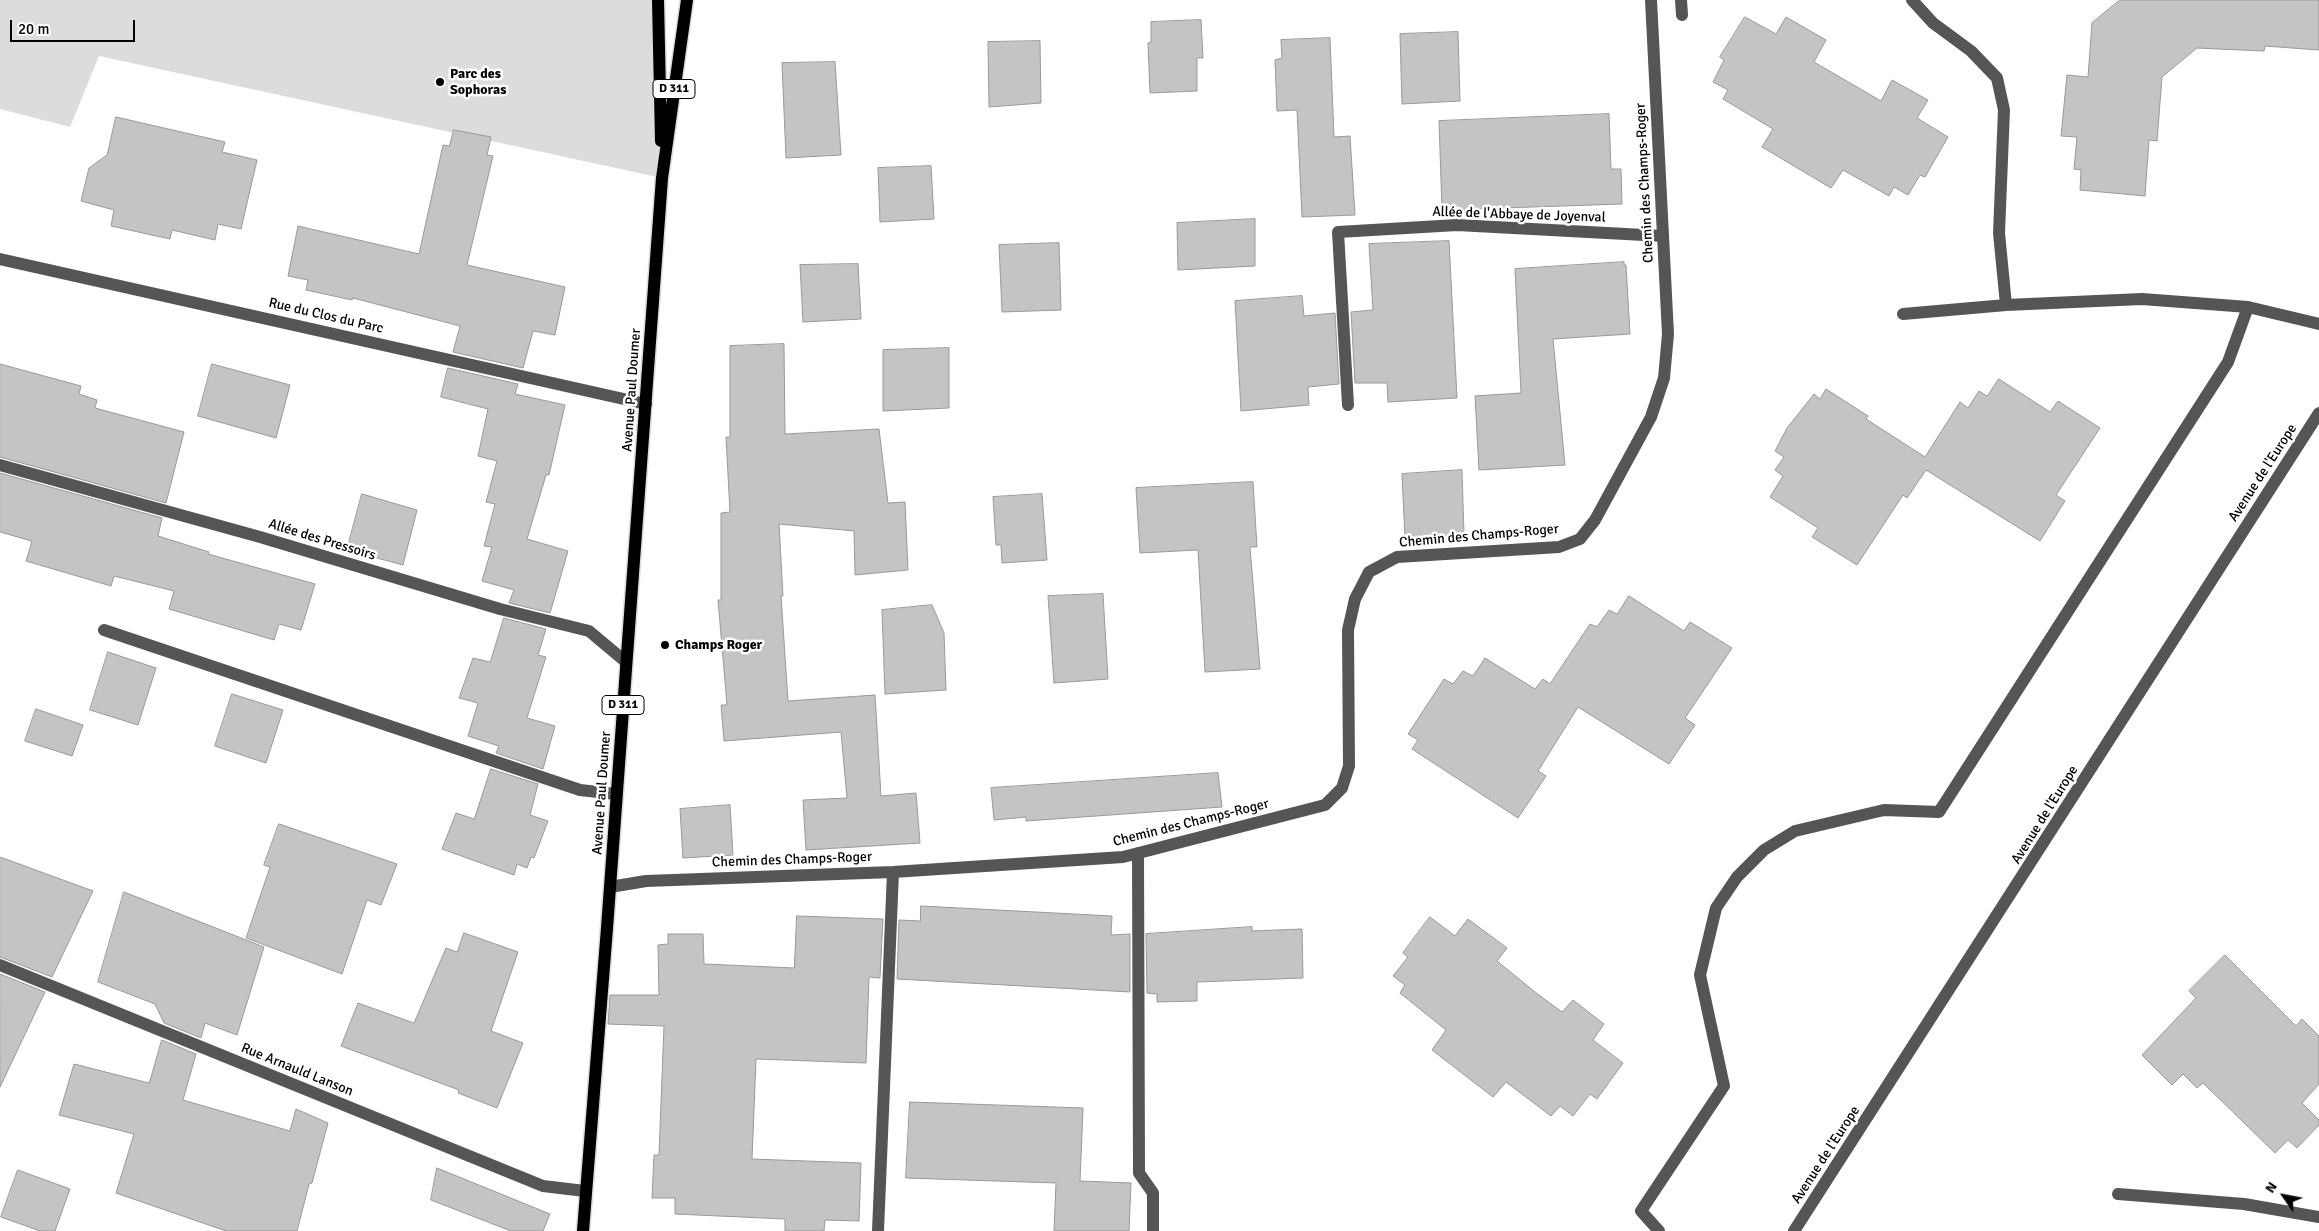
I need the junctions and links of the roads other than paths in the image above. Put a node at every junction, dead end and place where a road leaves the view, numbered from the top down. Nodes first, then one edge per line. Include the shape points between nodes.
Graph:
1 (658, 0) edge
2 (687, 0) edge
3 (1651, 0) edge
4 (1681, 0) edge
5 (1912, 0) edge
6 (1682, 15) dead end
7 (662, 178) junction
8 (1663, 236) junction
9 (0, 259) edge
10 (2006, 305) junction
11 (2248, 307) junction
12 (1903, 314) dead end
13 (2319, 324) edge
14 (646, 404) junction
15 (1348, 404) dead end
16 (2319, 413) edge
17 (0, 465) edge
18 (104, 630) dead end
19 (626, 662) junction
20 (616, 794) junction
21 (1138, 853) junction
22 (893, 872) junction
23 (610, 887) junction
24 (0, 965) edge
25 (586, 1191) junction
26 (2118, 1194) dead end
27 (2319, 1217) edge
28 (583, 1231) edge
29 (878, 1231) edge
30 (1153, 1231) edge
31 (1659, 1231) edge
32 (1794, 1231) edge

1 - 7 main road, Avenue Paul Doumer / D 311
2 - 7 main road, Avenue Paul Doumer / D 311
3 - 8 street, Chemin des Champs-Roger
4 - 6 street
5 - 10 street via 1933,23 1971,52 1996,78 2004,110 1999,233
7 - 14 main road, Avenue Paul Doumer / D 311
8 - 15 street, Allée de l'Abbaye de Joyenval via 1457,225 1338,232
8 - 21 street, Chemin des Champs-Roger via 1668,334 1664,378 1651,417 1595,520 1580,539 1559,547 1397,557 1369,572 1355,599 1348,630 1348,766 1342,788 1325,805
9 - 14 street, Rue du Clos du Parc
10 - 11 street via 2142,299
10 - 12 street
11 - 13 street
11 - 31 street via 2228,362 1939,812 1884,810 1795,831 1764,850 1737,877 1716,908 1700,975 1724,1086 1642,1211
14 - 19 main road, Avenue Paul Doumer / D 311
16 - 32 street, Avenue de l'Europe
17 - 19 street, Allée des Pressoirs via 260,537 500,609 589,631
18 - 20 street via 580,790
19 - 20 main road, Avenue Paul Doumer / D 311
20 - 23 main road, Avenue Paul Doumer / D 311
21 - 22 street, Chemin des Champs-Roger via 1123,857
21 - 30 street via 1138,1173 1153,1193
22 - 23 street, Chemin des Champs-Roger via 646,881
22 - 29 street
23 - 25 main road, Avenue Paul Doumer / D 311
24 - 25 street, Rue Arnauld Lanson via 543,1186
25 - 28 main road, Avenue Paul Doumer / D 311
26 - 27 street via 2244,1204

